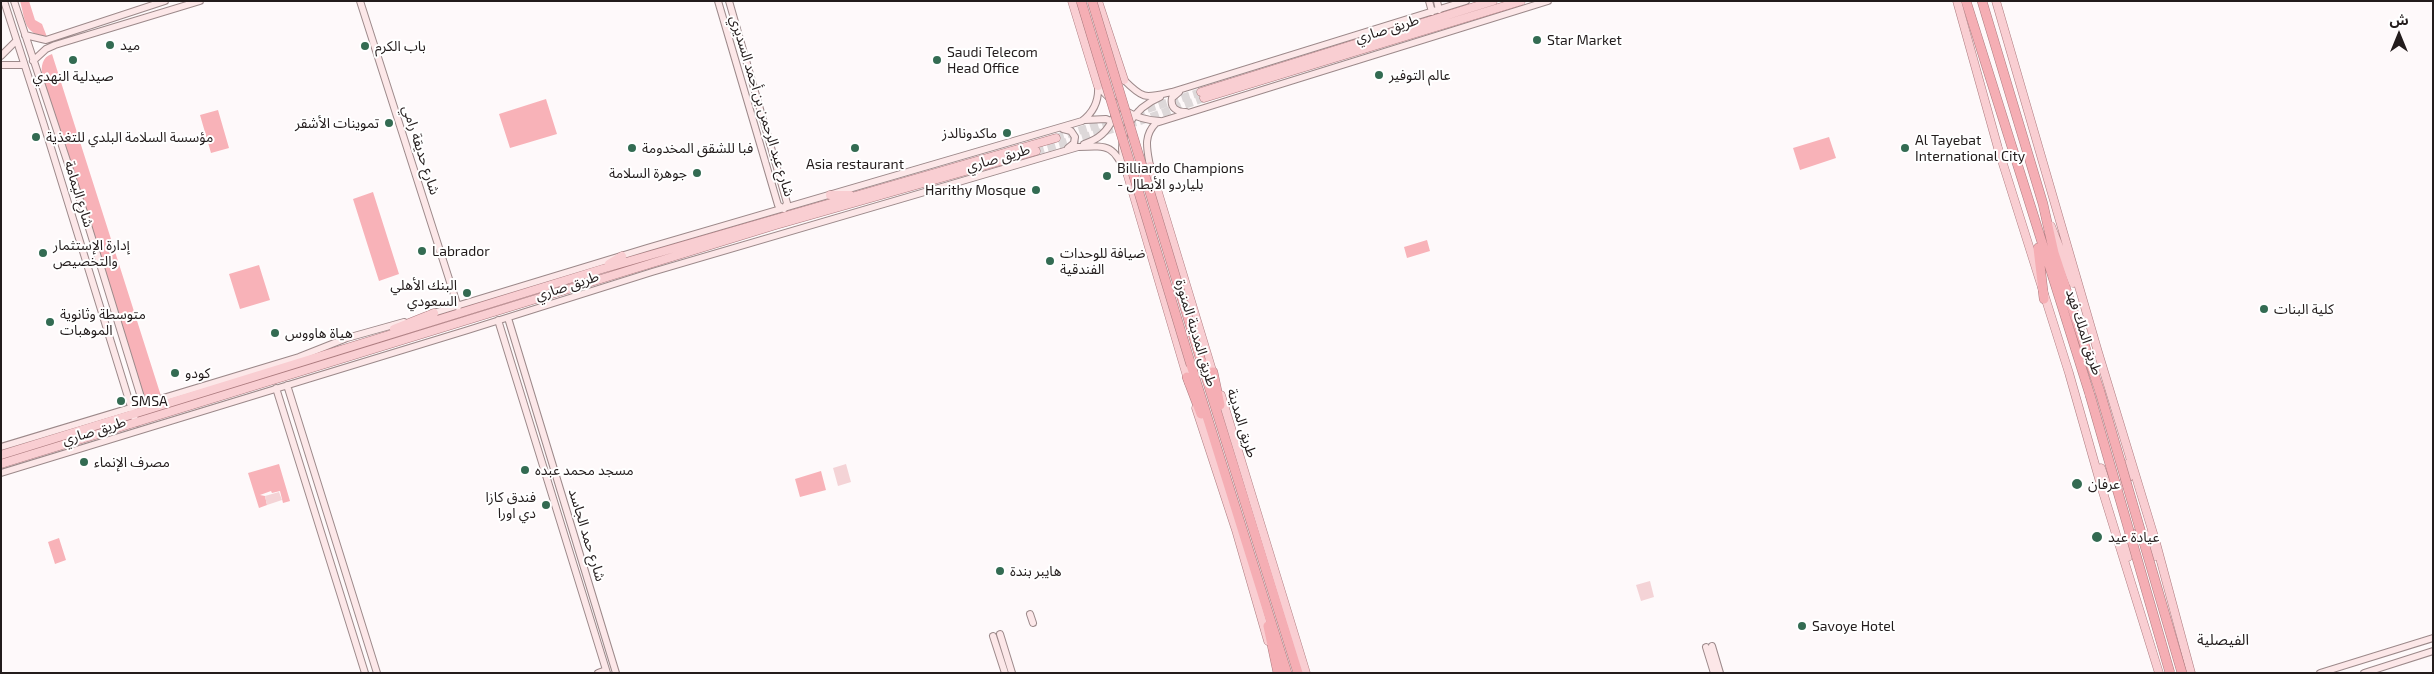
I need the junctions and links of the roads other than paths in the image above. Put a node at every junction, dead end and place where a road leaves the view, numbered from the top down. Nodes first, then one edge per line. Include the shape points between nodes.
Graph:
1 (4, 1) edge
2 (14, 1) edge
3 (165, 1) edge
4 (200, 1) edge
5 (360, 1) edge
6 (718, 1) edge
7 (729, 1) edge
8 (1072, 1) edge
9 (1080, 1) edge
10 (1092, 1) edge
11 (1098, 1) edge
12 (1429, 1) edge
13 (1437, 1) edge
14 (1466, 1) edge
15 (1493, 1) edge
16 (1521, 1) edge
17 (1548, 1) edge
18 (1957, 1) edge
19 (1966, 1) edge
20 (1982, 1) edge
21 (1987, 1) edge
22 (1996, 1) edge
23 (1439, 10) junction
24 (1432, 12) junction
25 (82, 27) junction
26 (72, 31) junction
27 (25, 35) junction
28 (86, 36) junction
29 (76, 39) junction
30 (1994, 40) junction
31 (16, 41) junction
32 (1, 56) edge
33 (1117, 60) junction
34 (34, 61) junction
35 (1, 65) edge
36 (23, 65) junction
37 (1094, 71) junction
38 (1124, 80) junction
39 (1098, 86) junction
40 (1172, 92) junction
41 (1201, 92) junction
42 (1208, 106) junction
43 (1120, 108) junction
44 (1179, 116) junction
45 (1134, 117) junction
46 (1082, 120) junction
47 (1112, 121) junction
48 (1126, 129) junction
49 (1046, 133) junction
50 (1056, 138) tunnel mouth
51 (1078, 147) junction
52 (1036, 151) tunnel mouth
53 (64, 152) junction
54 (1056, 154) junction
55 (54, 155) junction
56 (1151, 167) junction
57 (1128, 174) junction
58 (780, 176) junction
59 (770, 179) junction
60 (862, 194) junction
61 (830, 195) junction
62 (2042, 204) junction
63 (784, 209) junction
64 (2031, 211) junction
65 (622, 256) junction
66 (602, 269) junction
67 (2044, 300) junction
68 (458, 307) junction
69 (434, 313) junction
70 (508, 318) junction
71 (498, 320) junction
72 (2090, 324) junction
73 (511, 328) junction
74 (502, 330) junction
75 (335, 351) junction
76 (1213, 372) junction
77 (1187, 377) junction
78 (287, 385) junction
79 (276, 388) junction
80 (2115, 406) junction
81 (144, 408) junction
82 (132, 411) junction
83 (148, 420) junction
84 (136, 424) junction
85 (2084, 424) junction
86 (1, 448) edge
87 (1, 455) edge
88 (1, 464) edge
89 (1, 472) edge
90 (1235, 472) junction
91 (1230, 489) junction
92 (337, 547) junction
93 (327, 551) junction
94 (1253, 562) junction
95 (2172, 607) junction
96 (1279, 611) junction
97 (1030, 614) dead end
98 (1033, 623) dead end
99 (2146, 629) junction
100 (2433, 638) edge
101 (2433, 651) edge
102 (607, 671) edge
103 (365, 673) edge
104 (377, 673) edge
105 (598, 673) edge
106 (616, 673) edge
107 (1005, 673) edge
108 (1012, 673) edge
109 (1278, 673) edge
110 (1287, 673) edge
111 (1298, 673) edge
112 (1305, 673) edge
113 (1714, 673) edge
114 (1720, 673) edge
115 (2159, 673) edge
116 (2170, 673) edge
117 (2182, 673) edge
118 (2191, 673) edge
119 (2320, 673) edge
120 (2364, 673) edge

1 - 31 main road, شارع اليمامة
2 - 27 main road, شارع اليمامة
3 - 25 main road
4 - 28 main road
5 - 68 main road, شارع حديقة رامي
6 - 59 main road, شارع عبد الرحمن بن أحمد السديري
7 - 58 main road, شارع عبد الرحمن بن أحمد السديري
8 - 37 main road
9 - 91 highway, طريق المدينة المنورة, bridge
10 - 90 highway, طريق المدينة المنورة, bridge
11 - 33 main road
12 - 24 main road
13 - 23 main road
14 - 23 main road
15 - 41 main road, طريق صاري
16 - 41 main road, طريق صاري
17 - 42 main road
18 - 67 main road
19 - 64 highway, طريق الملك فهد
20 - 30 highway, طريق الملك فهد
21 - 30 highway
22 - 72 main road
23 - 24 main road
24 - 41 main road
25 - 26 main road
25 - 28 main road via 82,35
26 - 27 main road via 46,40
26 - 29 main road via 77,33
27 - 34 main road, شارع اليمامة
28 - 29 main road
29 - 34 main road via 46,49
30 - 62 highway, طريق الملك فهد
31 - 32 main road
31 - 36 main road, شارع اليمامة
33 - 37 main road via 1112,86 1103,84
33 - 38 main road
34 - 53 main road, شارع اليمامة
35 - 36 main road
36 - 55 main road, شارع اليمامة
37 - 39 main road
38 - 40 main road via 1139,95
38 - 43 main road
39 - 43 main road
39 - 46 main road via 1095,106
40 - 41 main road
40 - 45 main road via 1146,103
41 - 42 main road via 1174,95 1172,106 1183,112
42 - 44 main road
43 - 45 main road
43 - 47 main road
44 - 45 main road via 1160,120
44 - 56 main road via 1156,123 1151,128 1146,143
45 - 48 main road
46 - 47 main road, طريق المدينة
46 - 49 main road
47 - 48 main road, طريق المدينة
47 - 51 main road via 1097,139
48 - 56 main road, طريق المدينة via 1143,149
48 - 57 main road via 1122,152
49 - 54 main road via 1064,129 1075,137 1071,147
49 - 61 main road
50 - 60 main road, طريق صاري
51 - 54 main road, طريق صاري
51 - 57 main road, طريق صاري via 1102,145 1112,150
52 - 83 main road, طريق صاري via 776,225
53 - 55 main road
53 - 81 main road, شارع اليمامة
54 - 70 main road, طريق صاري via 781,233
55 - 82 main road, شارع اليمامة
56 - 57 main road via 1142,157 1133,154
56 - 76 main road, طريق المدينة
57 - 77 main road
58 - 59 main road
58 - 63 main road, شارع عبد الرحمن بن أحمد السديري via 787,203
59 - 63 main road, شارع عبد الرحمن بن أحمد السديري via 778,205
60 - 61 main road
60 - 66 main road, طريق صاري
61 - 63 main road
62 - 72 main road
62 - 117 highway, طريق الملك فهد, bridge via 2054,253 2100,392
63 - 65 main road
64 - 67 highway
64 - 116 highway, طريق الملك فهد, bridge via 2090,395
65 - 66 main road
65 - 68 main road
66 - 75 main road, طريق صاري
67 - 85 main road
68 - 69 main road
69 - 75 main road
69 - 81 main road via 347,338
70 - 71 main road, طريق صاري
70 - 73 main road, شارع حمد الجاسد
71 - 74 main road, شارع حمد الجاسد
71 - 78 main road, طريق صاري
72 - 80 main road
73 - 74 main road via 504,326
73 - 106 main road, شارع حمد الجاسد
74 - 102 main road, شارع حمد الجاسد
75 - 81 main road, طريق صاري
76 - 90 highway
76 - 112 main road, طريق المدينة
77 - 91 highway
77 - 109 main road
78 - 79 main road, طريق صاري
78 - 92 main road
79 - 89 main road, طريق صاري
79 - 93 main road
80 - 85 main road via 2130,473 2121,485 2113,487 2106,482
80 - 95 main road
81 - 82 main road, طريق صاري
81 - 83 main road, شارع اليمامة
82 - 84 main road, شارع اليمامة
82 - 86 main road
82 - 87 main road, طريق صاري
83 - 84 main road, طريق صاري
84 - 88 main road, طريق صاري
85 - 99 main road
90 - 96 highway, طريق المدينة المنورة
91 - 94 highway, طريق المدينة المنورة
92 - 93 main road
92 - 104 main road
93 - 103 main road
94 - 109 highway
94 - 110 highway, طريق المدينة المنورة
95 - 99 main road via 2150,540 2146,535 2129,534 2126,546
95 - 118 main road
96 - 111 highway, طريق المدينة المنورة
96 - 112 highway
97 - 98 main road
99 - 115 main road
100 - 119 main road
101 - 120 main road
102 - 105 main road
107 - 108 main road via 996,635
113 - 114 main road via 1709,646

